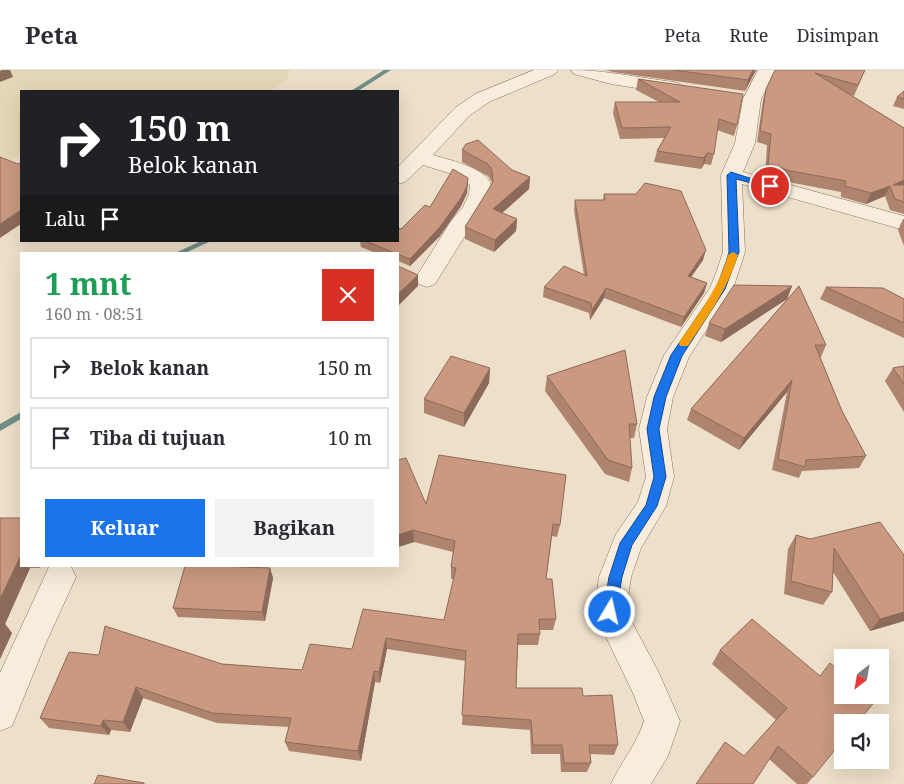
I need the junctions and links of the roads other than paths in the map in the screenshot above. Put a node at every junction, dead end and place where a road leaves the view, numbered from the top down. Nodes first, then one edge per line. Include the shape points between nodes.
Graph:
1 (549, 70) edge
2 (580, 70) edge
3 (767, 70) edge
4 (696, 91) edge
5 (420, 157) junction
6 (731, 175) junction
7 (399, 177) edge
8 (904, 223) edge
9 (428, 279) dead end
10 (60, 577) dead end
11 (0, 714) edge
12 (630, 784) edge

1 - 5 street via 482,98 462,112
2 - 4 street via 611,79
3 - 6 street via 743,98 745,143
5 - 7 street
5 - 9 street via 462,172 480,183 480,194 472,209
6 - 8 street
6 - 12 street via 734,252 728,273 677,355 660,397 653,429 660,477 651,506 627,543 615,577 610,612 662,721 655,743
10 - 11 street

